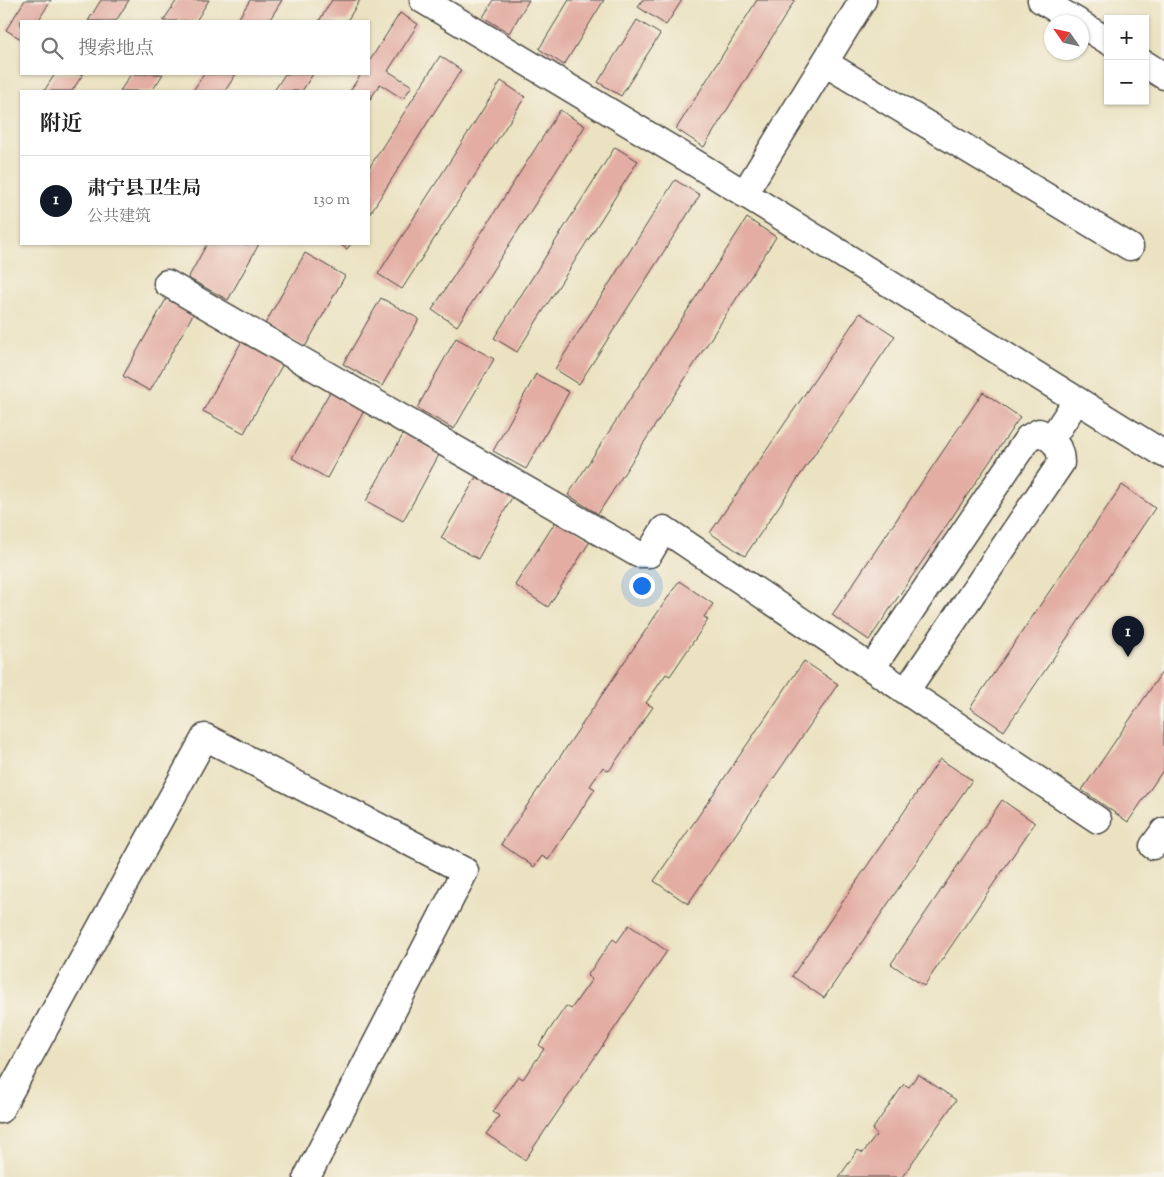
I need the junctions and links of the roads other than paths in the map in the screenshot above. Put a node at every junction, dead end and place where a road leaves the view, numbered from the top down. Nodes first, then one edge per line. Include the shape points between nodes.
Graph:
1 (423, 0) edge
2 (864, 0) edge
3 (1041, 0) edge
4 (1066, 15) edge
5 (1089, 29) edge
6 (1104, 39) edge
7 (825, 63) junction
8 (1149, 67) edge
9 (1164, 76) edge
10 (744, 194) junction
11 (1130, 247) dead end
12 (167, 283) dead end
13 (1077, 400) junction
14 (1052, 438) junction
15 (1164, 454) edge
16 (872, 668) junction
17 (906, 691) junction
18 (1098, 820) dead end
19 (0, 1110) edge
20 (307, 1177) edge

1 - 10 street
2 - 7 street
3 - 4 street
5 - 6 street
7 - 10 street
7 - 11 street
8 - 9 street
10 - 13 street
12 - 16 street via 638,554 649,554 664,529
13 - 14 street
13 - 15 street
14 - 16 street via 1039,432 1028,438
14 - 17 street via 1061,455 1061,463
16 - 17 street
17 - 18 street
19 - 20 street via 205,737 465,871

